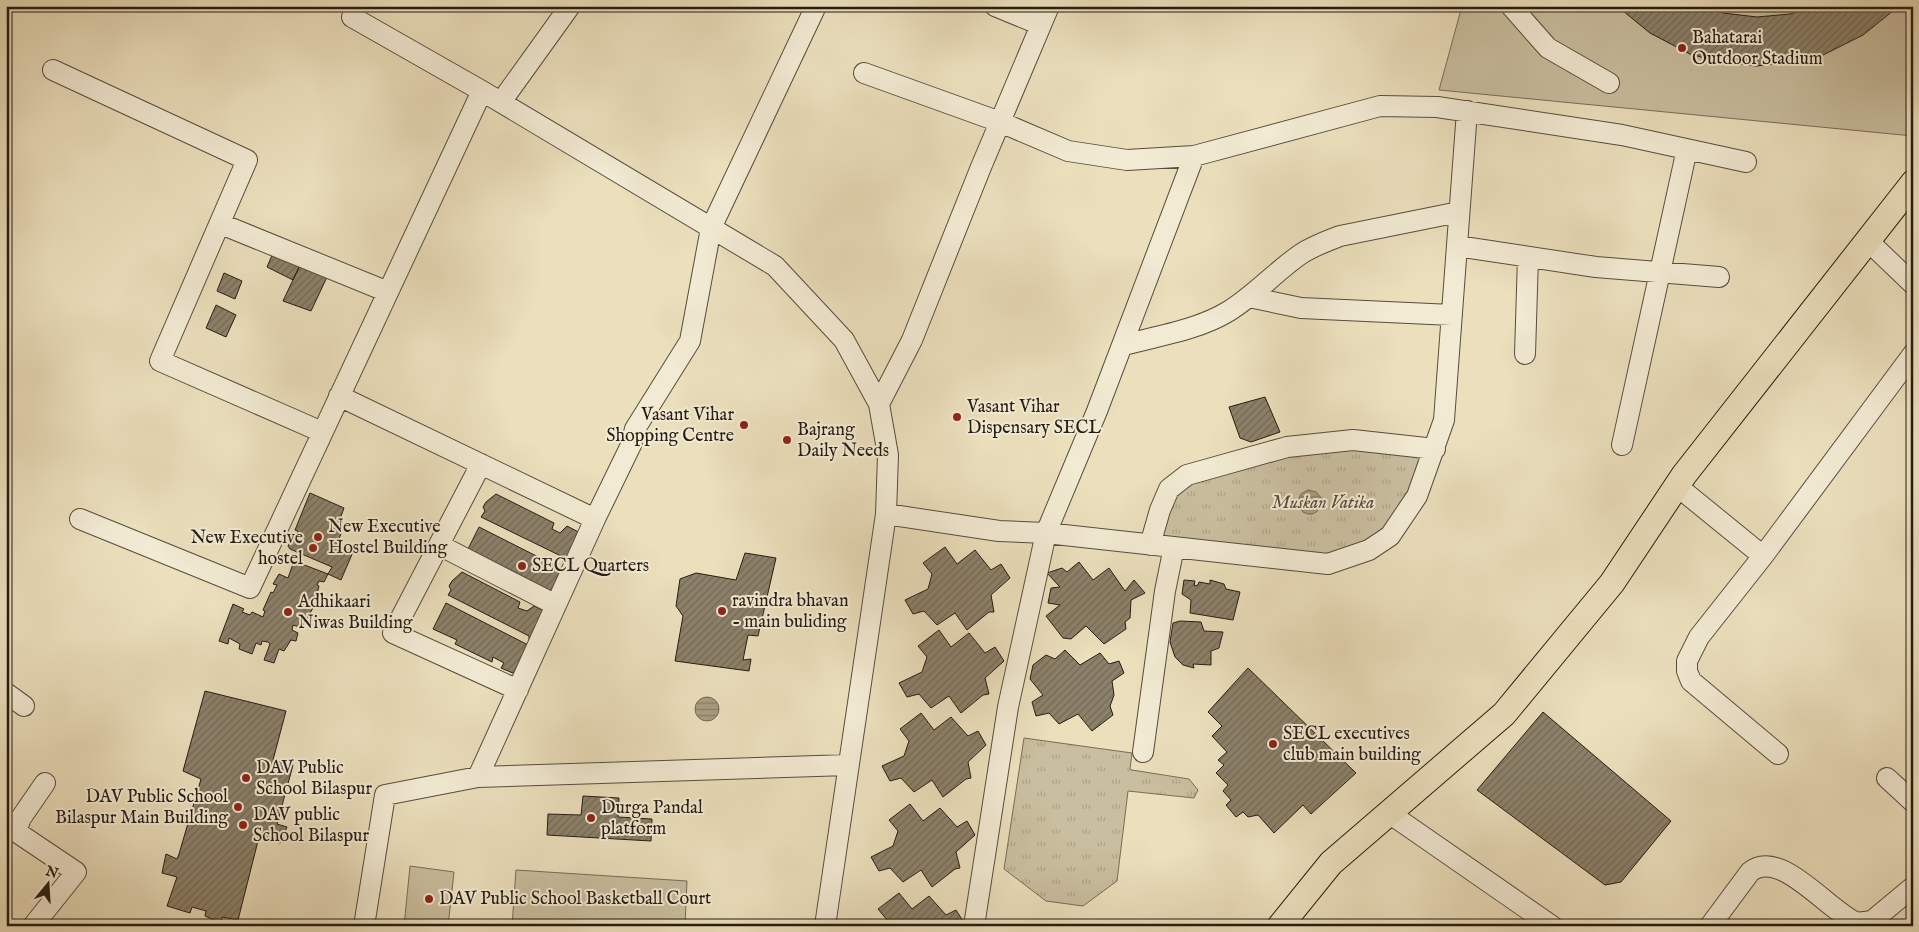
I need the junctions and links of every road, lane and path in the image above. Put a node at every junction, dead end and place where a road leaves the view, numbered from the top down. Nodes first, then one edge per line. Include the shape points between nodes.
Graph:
1 (570, 6) edge
2 (816, 6) edge
3 (995, 6) edge
4 (1049, 6) edge
5 (1511, 6) edge
6 (352, 17) dead end
7 (1041, 25) junction
8 (54, 70) dead end
9 (864, 73) dead end
10 (1610, 83) dead end
11 (482, 91) junction
12 (501, 102) junction
13 (1467, 111) junction
14 (1000, 122) junction
15 (1687, 149) junction
16 (1194, 156) junction
17 (1746, 162) dead end
18 (1913, 183) edge
19 (1459, 212) junction
20 (221, 224) junction
21 (711, 228) junction
22 (1867, 240) junction
23 (1457, 246) junction
24 (1528, 257) junction
25 (1659, 272) junction
26 (1719, 277) dead end
27 (1913, 284) edge
28 (388, 292) junction
29 (1249, 297) junction
30 (1452, 315) junction
31 (1123, 345) junction
32 (1524, 354) dead end
33 (1913, 354) edge
34 (339, 396) junction
35 (879, 404) junction
36 (322, 432) junction
37 (1622, 445) dead end
38 (1435, 449) junction
39 (481, 464) junction
40 (1677, 486) junction
41 (886, 514) junction
42 (80, 519) dead end
43 (595, 519) junction
44 (1046, 533) junction
45 (439, 545) junction
46 (1150, 545) junction
47 (1174, 547) junction
48 (1763, 556) junction
49 (556, 605) junction
50 (518, 690) junction
51 (6, 693) edge
52 (24, 706) dead end
53 (1143, 752) dead end
54 (1778, 754) dead end
55 (848, 765) junction
56 (478, 777) junction
57 (1887, 778) dead end
58 (45, 783) dead end
59 (1913, 802) edge
60 (1389, 813) junction
61 (20, 821) junction
62 (6, 838) edge
63 (1913, 887) edge
64 (33, 926) edge
65 (364, 926) edge
66 (825, 926) edge
67 (974, 926) edge
68 (1280, 926) edge
69 (1552, 926) edge
70 (1710, 926) edge

1 - 12 street
2 - 21 street
3 - 7 street
4 - 7 street
5 - 10 street via 1548,48
6 - 11 street
7 - 14 street
8 - 20 street via 248,160
9 - 14 street
11 - 12 street
11 - 28 street
12 - 21 street
13 - 15 street via 1622,135
13 - 16 street via 1380,106
13 - 19 street
14 - 16 street via 1068,151 1127,160
14 - 35 street via 912,340
15 - 17 street
15 - 25 street
16 - 31 street
18 - 22 main road
19 - 23 street
19 - 29 street via 1324,242 1302,254
20 - 28 street
20 - 36 street via 160,361
21 - 35 street via 775,266 844,340
21 - 43 street via 690,341 635,429 631,445
22 - 27 street
22 - 40 main road
23 - 24 street
23 - 30 street
24 - 25 street
24 - 32 street
25 - 26 street
25 - 37 street
28 - 34 street
29 - 30 street via 1301,308
29 - 31 street via 1227,312 1195,326
30 - 38 street via 1444,420
31 - 44 street
33 - 48 street
34 - 36 street
34 - 39 street
35 - 41 street via 888,456
36 - 42 street via 250,588
38 - 46 street via 1354,440 1287,447 1187,475 1169,489
38 - 47 street via 1417,496 1390,536 1370,550 1328,564
39 - 43 street
39 - 45 street
40 - 48 street
40 - 60 main road via 1612,583 1504,714
41 - 44 street via 999,531
41 - 55 street
43 - 49 street
44 - 46 street
44 - 67 street via 1008,708
45 - 49 street
45 - 50 street via 393,632
46 - 47 street
47 - 53 street
48 - 54 street via 1699,637 1687,670 1691,681
49 - 50 street
50 - 56 street
51 - 52 street
55 - 56 street
55 - 66 street
56 - 65 street via 385,795
57 - 59 street
58 - 61 street
60 - 68 main road via 1331,863
60 - 69 street
61 - 62 street
61 - 64 street via 15,831 76,872
63 - 70 street via 1872,921 1857,923 1781,868 1764,864 1750,872

